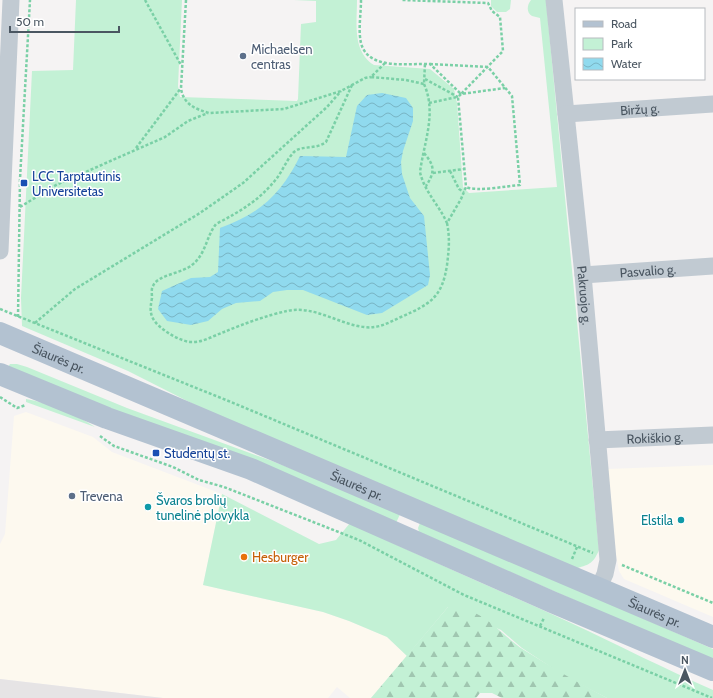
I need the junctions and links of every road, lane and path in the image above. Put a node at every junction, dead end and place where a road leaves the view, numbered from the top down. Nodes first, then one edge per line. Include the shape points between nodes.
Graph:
1 (11, 0) edge
2 (30, 0) edge
3 (145, 0) edge
4 (186, 0) edge
5 (361, 0) edge
6 (402, 0) edge
7 (554, 0) edge
8 (385, 62) junction
9 (425, 63) junction
10 (430, 64) junction
11 (181, 66) junction
12 (488, 67) junction
13 (370, 77) junction
14 (424, 79) junction
15 (424, 84) junction
16 (352, 85) junction
17 (181, 88) junction
18 (505, 88) junction
19 (341, 91) junction
20 (462, 94) junction
21 (458, 97) junction
22 (429, 103) junction
23 (713, 104) edge
24 (209, 113) junction
25 (566, 114) junction
26 (135, 149) junction
27 (423, 152) junction
28 (464, 170) junction
29 (450, 171) junction
30 (433, 173) junction
31 (426, 186) junction
32 (466, 187) junction
33 (464, 192) junction
34 (20, 207) junction
35 (447, 223) junction
36 (0, 251) edge
37 (713, 266) edge
38 (583, 275) junction
39 (0, 309) edge
40 (18, 317) junction
41 (34, 323) junction
42 (0, 333) edge
43 (0, 374) edge
44 (0, 397) edge
45 (28, 405) dead end
46 (95, 433) dead end
47 (713, 435) edge
48 (597, 440) junction
49 (423, 513) junction
50 (408, 538) junction
51 (608, 560) junction
52 (598, 589) junction
53 (713, 603) edge
54 (713, 637) edge
55 (713, 670) edge
56 (712, 698) edge

1 - 36 street
2 - 34 path
3 - 11 path
4 - 11 path
5 - 8 path via 362,46 370,58
6 - 12 path via 488,3 492,11 500,17 502,51
7 - 25 street, Pakruojo g.
8 - 9 path
8 - 13 path
9 - 10 path
9 - 14 path
10 - 12 path
10 - 20 path
11 - 17 path
12 - 18 path
12 - 20 path
13 - 15 path
13 - 16 path
14 - 15 path
14 - 21 path
15 - 22 path
16 - 19 path
16 - 35 path via 326,142 319,147 295,151 262,197 216,224 204,250 192,266 157,280 153,286 149,308 153,320 176,338 189,342 202,341 289,310 315,312 351,325 386,325 424,306 439,293 446,275 450,248
17 - 24 path via 182,96 187,102 196,109
17 - 26 path
18 - 20 path
18 - 32 path via 512,96 520,185
19 - 24 path via 276,110
19 - 41 path via 327,107 243,183 200,213 75,289
20 - 21 path
21 - 22 path
21 - 28 path
22 - 27 path via 429,126
23 - 25 street, Biržų g.
24 - 26 path via 188,121 165,137
25 - 38 street, Pakruojo g.
26 - 34 path via 56,185
27 - 30 path via 431,164
27 - 31 path via 420,172
28 - 29 path
28 - 32 path
29 - 30 path
29 - 33 path via 459,189
30 - 31 path
31 - 35 path
32 - 33 path
33 - 35 path
34 - 40 path
37 - 38 street, Pasvalio g.
38 - 48 street, Pakruojo g.
39 - 40 path
40 - 41 path
41 - 51 path via 231,402
42 - 49 main road, Šiaurės pr.
43 - 50 main road, Šiaurės pr. via 107,418 250,469
44 - 45 path via 16,408
46 - 56 path via 114,446 174,467 199,480 224,486 359,540 464,595
47 - 48 street, Rokiškio g.
48 - 51 street, Pakruojo g.
49 - 50 main road via 413,516 408,527
49 - 52 main road, Šiaurės pr.
50 - 55 main road, Šiaurės pr.
51 - 52 street, Pakruojo g.
51 - 53 path
52 - 54 main road, Šiaurės pr.

